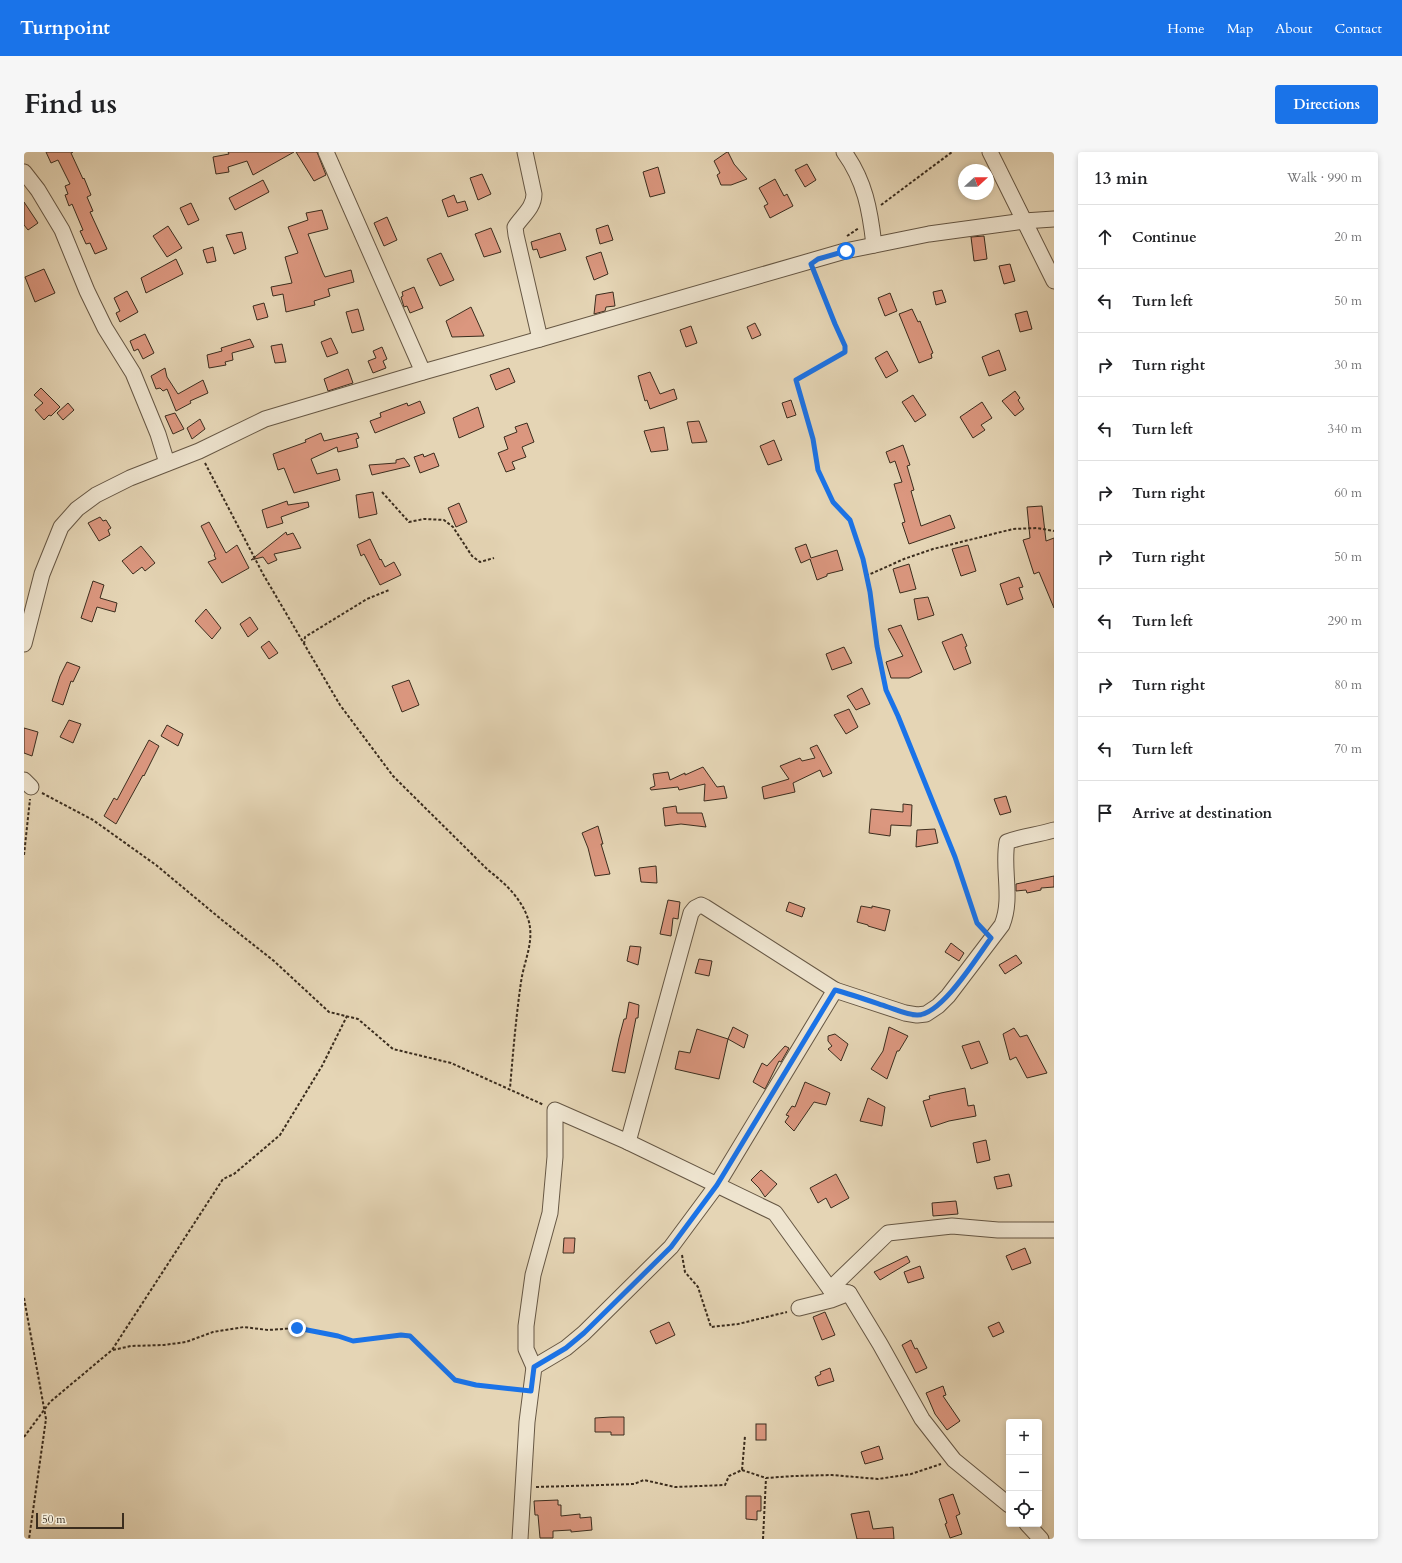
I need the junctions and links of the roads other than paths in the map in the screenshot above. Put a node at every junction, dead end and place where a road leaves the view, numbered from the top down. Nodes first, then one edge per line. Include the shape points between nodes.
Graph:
1 (326, 152) edge
2 (525, 152) edge
3 (844, 152) edge
4 (990, 152) edge
5 (24, 172) edge
6 (1054, 219) edge
7 (1024, 221) junction
8 (874, 245) junction
9 (1054, 281) edge
10 (540, 339) junction
11 (423, 372) junction
12 (167, 463) junction
13 (24, 644) edge
14 (1054, 830) edge
15 (835, 990) junction
16 (628, 1142) junction
17 (717, 1185) junction
18 (1054, 1230) edge
19 (830, 1289) junction
20 (849, 1293) junction
21 (800, 1308) road end
22 (534, 1367) junction
23 (1006, 1503) edge
24 (1030, 1527) edge
25 (520, 1539) edge
26 (1041, 1539) edge

1 - 11 street
2 - 10 street via 534,200 515,227
3 - 8 street via 858,175 867,199
4 - 7 street
5 - 12 street via 62,230 105,328 133,373
6 - 7 street
7 - 8 street via 929,234
7 - 9 street
8 - 10 street
10 - 11 street
11 - 12 street via 265,419 199,451
12 - 13 street via 96,495 77,509 61,527 42,574
14 - 15 street via 1007,842 1006,915 1002,925 938,1006 926,1014 917,1015
15 - 16 street via 705,907 701,905 695,908 690,912
15 - 17 street
16 - 17 street
16 - 22 street via 555,1110 555,1157 550,1213 533,1275 526,1326 526,1349
17 - 19 street via 775,1213
17 - 22 street via 671,1247 584,1333 566,1348
18 - 19 street via 998,1230 952,1226 888,1233
19 - 20 street
20 - 21 street
20 - 23 street via 922,1419 954,1460
22 - 25 street via 526,1422
24 - 26 street

